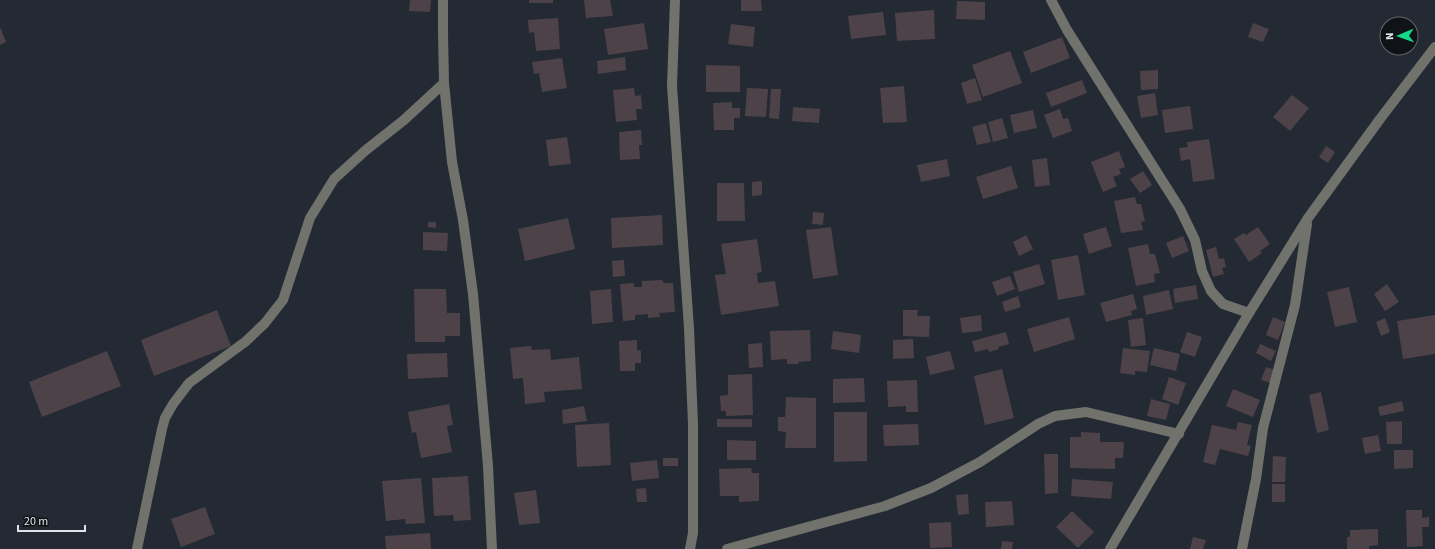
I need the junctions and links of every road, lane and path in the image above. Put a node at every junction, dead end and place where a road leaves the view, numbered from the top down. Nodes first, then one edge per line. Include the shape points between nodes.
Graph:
1 (443, 0) edge
2 (675, 0) edge
3 (1051, 0) edge
4 (1435, 47) edge
5 (444, 83) junction
6 (1308, 218) junction
7 (1249, 313) junction
8 (1179, 434) junction
9 (138, 549) edge
10 (492, 549) edge
11 (690, 549) edge
12 (727, 549) edge
13 (1110, 549) edge
14 (1242, 549) edge

1 - 5 street
2 - 11 street via 672,86 693,424 693,532
3 - 7 street via 1180,209 1195,240 1202,271 1211,291 1223,304
4 - 6 street
5 - 9 street via 334,179 310,218 283,300 265,323 245,342 180,392 165,418 162,429
5 - 10 street via 452,162 473,294 488,466
6 - 7 street
6 - 14 street via 1295,305 1263,428
7 - 8 street
8 - 12 street via 1086,412 1055,416 1038,424 980,462 931,488 885,506
8 - 13 street

